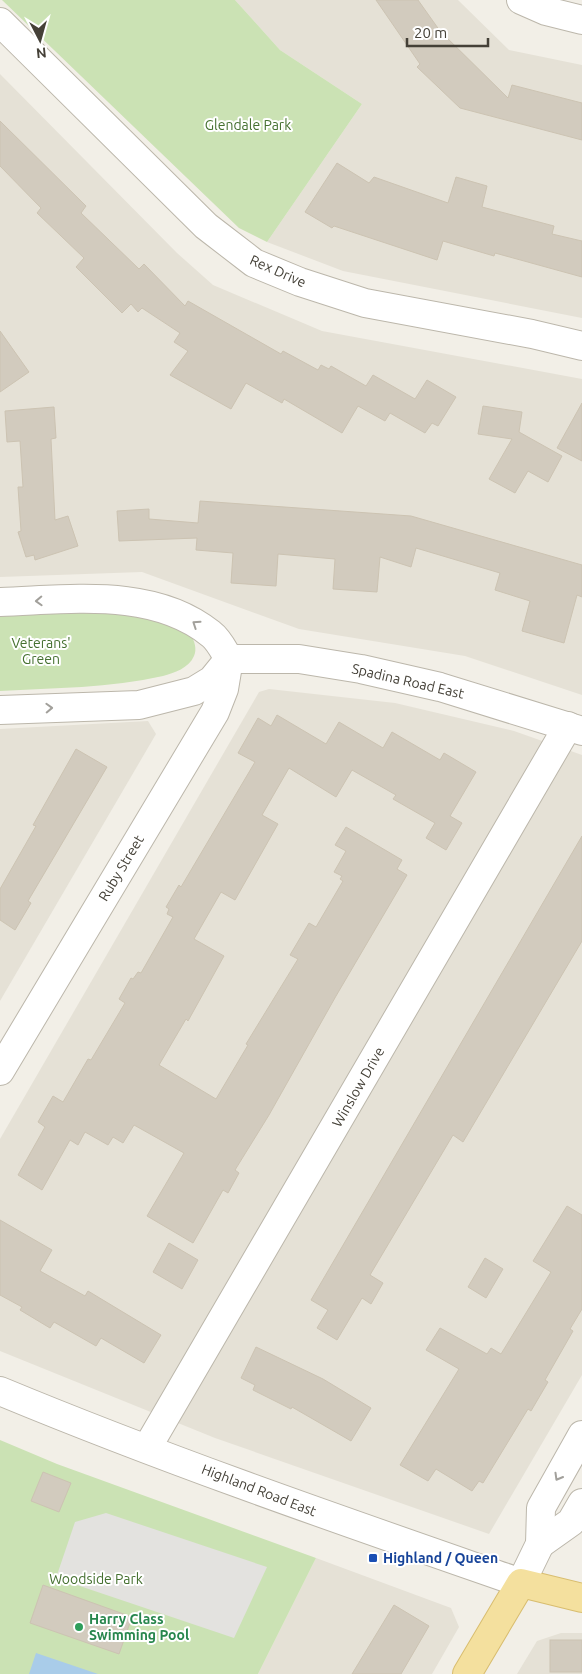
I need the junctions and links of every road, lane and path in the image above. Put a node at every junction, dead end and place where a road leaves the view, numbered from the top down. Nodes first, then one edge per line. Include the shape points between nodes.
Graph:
1 (521, 0) edge
2 (582, 20) edge
3 (0, 22) edge
4 (582, 346) edge
5 (0, 602) edge
6 (229, 659) junction
7 (0, 710) edge
8 (575, 728) edge
9 (0, 1071) edge
10 (0, 1391) edge
11 (582, 1435) edge
12 (147, 1448) junction
13 (582, 1503) edge
14 (540, 1544) junction
15 (521, 1583) junction
16 (582, 1598) edge
17 (467, 1674) edge

1 - 2 street via 546,11
3 - 4 street, Rex Drive via 206,226 254,263 300,282 365,302
6 -> 5 street via 213,635 183,615 141,603 96,599
7 -> 6 street via 139,704 194,691 212,680
6 - 8 street, Spadina Road East via 299,659 360,669 440,687
6 - 9 street, Ruby Street via 224,689 214,712
8 - 12 street, Winslow Drive
10 - 12 street, Highland Road East
11 -> 14 street via 541,1508
12 - 15 street, Highland Road East
13 - 14 street via 571,1522
14 - 15 street
15 - 16 main road
15 - 17 main road

